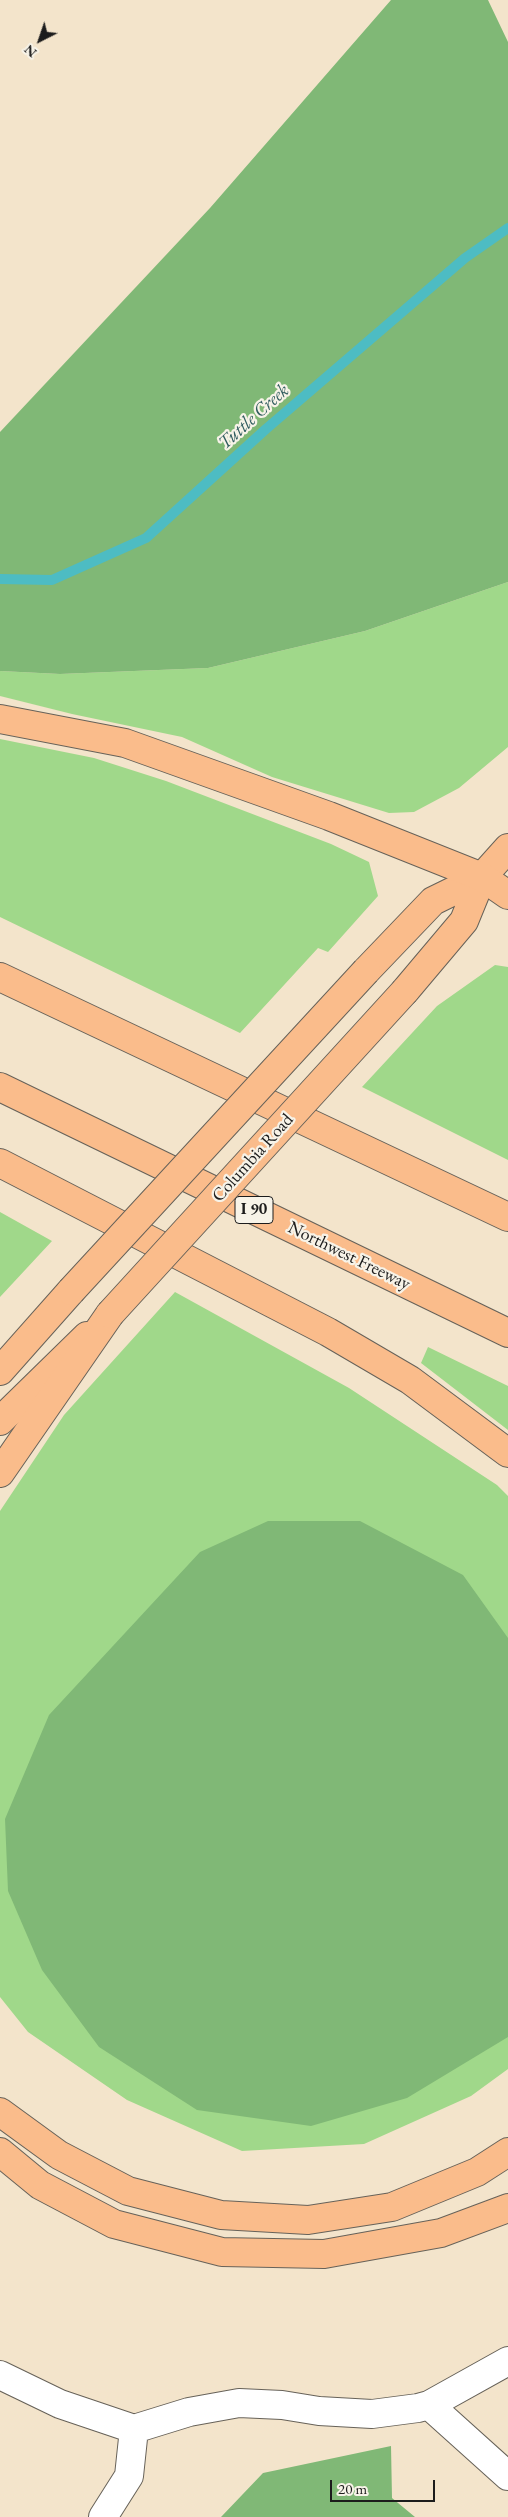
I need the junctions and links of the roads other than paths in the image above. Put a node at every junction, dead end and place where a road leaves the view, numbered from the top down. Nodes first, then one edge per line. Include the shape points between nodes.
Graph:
1 (0, 719) edge
2 (508, 848) edge
3 (482, 877) junction
4 (508, 895) edge
5 (0, 977) edge
6 (0, 1087) edge
7 (0, 1163) edge
8 (508, 1218) edge
9 (110, 1314) junction
10 (508, 1333) edge
11 (0, 1371) edge
12 (0, 1421) edge
13 (508, 1453) edge
14 (0, 1473) edge
15 (0, 2112) edge
16 (0, 2152) edge
17 (508, 2152) edge
18 (508, 2208) edge
19 (508, 2361) edge
20 (0, 2375) edge
21 (429, 2405) junction
22 (134, 2429) junction
23 (508, 2476) edge
24 (103, 2517) edge

1 - 3 main road via 125,742 329,816
2 - 3 main road, Columbia Road
3 - 4 main road
3 - 9 main road, Columbia Road, bridge via 464,921 406,991
3 - 11 main road, Columbia Road, bridge via 433,901
5 - 8 main road
6 - 10 main road, Northwest Freeway / I 90
7 - 13 main road via 328,1332 410,1380
9 - 12 main road, Columbia Road
9 - 14 main road
15 - 17 main road via 58,2155 128,2191 221,2215 308,2220 392,2208 478,2172
16 - 18 main road via 40,2185 114,2224 222,2252 324,2254 441,2233
19 - 21 lane
20 - 22 lane via 60,2404
21 - 22 lane via 372,2414 239,2403 189,2412
21 - 23 lane
22 - 24 lane via 129,2476

